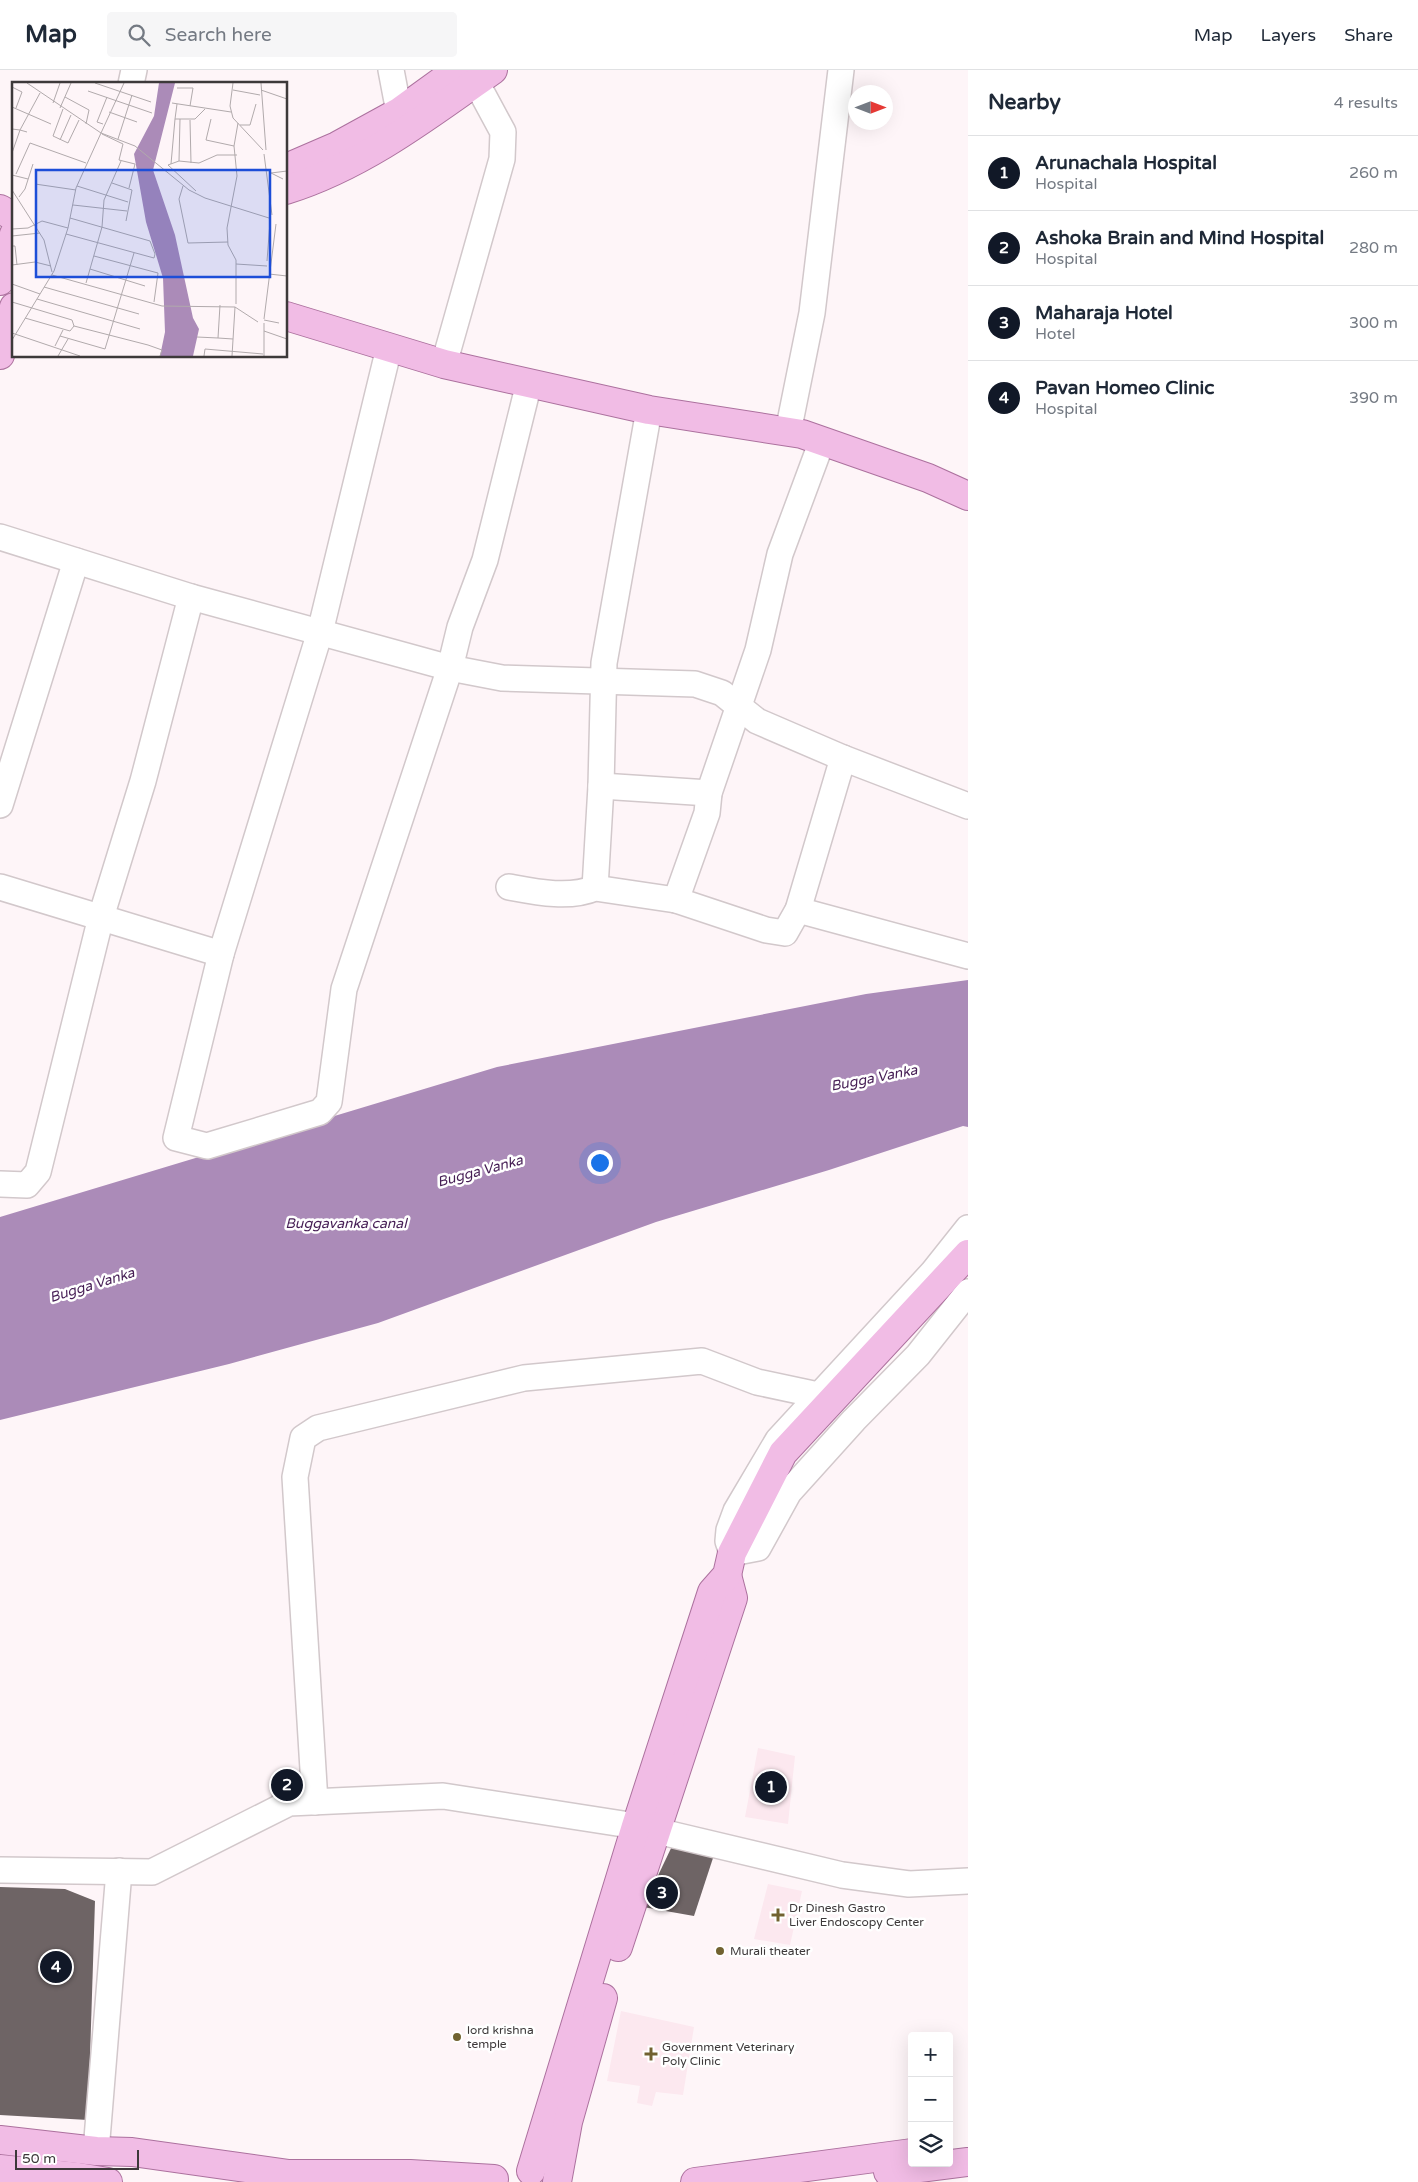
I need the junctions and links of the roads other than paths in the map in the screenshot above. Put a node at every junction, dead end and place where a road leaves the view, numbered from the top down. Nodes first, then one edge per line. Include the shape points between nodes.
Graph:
1 (391, 70) edge
2 (841, 70) edge
3 (473, 73) edge
4 (399, 112) junction
5 (288, 167) edge
6 (288, 189) edge
7 (0, 192) edge
8 (12, 198) edge
9 (0, 209) edge
10 (12, 216) edge
11 (12, 241) edge
12 (0, 281) edge
13 (12, 314) edge
14 (288, 317) edge
15 (389, 348) junction
16 (0, 354) edge
17 (444, 364) junction
18 (529, 383) junction
19 (649, 410) junction
20 (788, 432) junction
21 (822, 441) junction
22 (968, 496) edge
23 (0, 538) edge
24 (76, 561) junction
25 (191, 597) junction
26 (320, 632) junction
27 (450, 668) junction
28 (604, 682) junction
29 (739, 706) junction
30 (843, 758) junction
31 (601, 786) junction
32 (709, 793) junction
33 (0, 805) edge
34 (968, 806) edge
35 (0, 887) edge
36 (509, 887) dead end
37 (595, 888) junction
38 (676, 900) junction
39 (798, 910) junction
40 (100, 917) junction
41 (221, 954) junction
42 (968, 956) edge
43 (0, 1184) edge
44 (968, 1228) edge
45 (968, 1254) edge
46 (968, 1292) edge
47 (818, 1395) junction
48 (729, 1564) junction
49 (315, 1802) junction
50 (646, 1828) junction
51 (0, 1870) edge
52 (119, 1871) junction
53 (968, 1881) edge
54 (0, 2140) edge
55 (30, 2143) junction
56 (968, 2144) edge
57 (953, 2146) edge
58 (96, 2151) junction
59 (908, 2154) edge
60 (968, 2162) edge
61 (17, 2174) edge
62 (542, 2176) edge
63 (493, 2181) edge
64 (108, 2182) edge
65 (558, 2182) edge
66 (695, 2182) edge
67 (811, 2182) edge

1 - 4 street
2 - 20 street via 812,313
3 - 4 main road
3 - 6 main road via 406,132 346,165
3 - 17 street via 503,132 502,159
4 - 5 main road via 337,146
7 - 8 main road
9 - 10 main road
11 - 12 main road
13 - 16 main road
14 - 15 main road
15 - 17 main road
15 - 26 street
17 - 18 main road
18 - 19 main road
18 - 27 street via 485,560 460,627
19 - 20 main road
19 - 28 street via 604,662
20 - 21 main road
21 - 22 main road via 928,478
21 - 29 street via 780,554 758,650
23 - 24 street
24 - 25 street
24 - 33 street
25 - 26 street
25 - 40 street via 143,781
26 - 27 street
26 - 41 street
27 - 28 street via 502,678
27 - 41 street via 344,989 329,1102 320,1112 207,1146 176,1138
28 - 29 street via 695,684 722,693
28 - 31 street
29 - 30 street via 758,721
29 - 32 street
30 - 34 street
30 - 39 street
31 - 32 street
31 - 37 street
32 - 38 street via 706,813
35 - 40 street
36 - 37 street via 542,893 584,893
37 - 38 street
38 - 39 street via 766,930 785,933
39 - 42 street
40 - 41 street
40 - 43 street via 38,1172 27,1185
44 - 47 street via 934,1272
45 - 48 main road via 784,1453
46 - 48 street via 918,1355 789,1492 758,1548
47 - 48 street via 778,1440 736,1511 729,1530
47 - 49 street via 758,1382 702,1361 524,1378 318,1428 302,1438 295,1477
48 - 50 main road via 712,1592
49 - 50 street via 443,1796
49 - 52 street via 289,1803 152,1872
50 - 53 street via 842,1874 909,1884
50 - 62 main road
50 - 65 main road via 616,1954 568,2122
51 - 52 street
52 - 58 street
54 - 55 main road
55 - 58 main road
55 - 61 main road
56 - 57 main road
58 - 63 main road via 132,2152 289,2174 410,2174
59 - 66 main road
60 - 67 main road
61 - 64 main road
62 - 63 main road via 522,2170 507,2172

